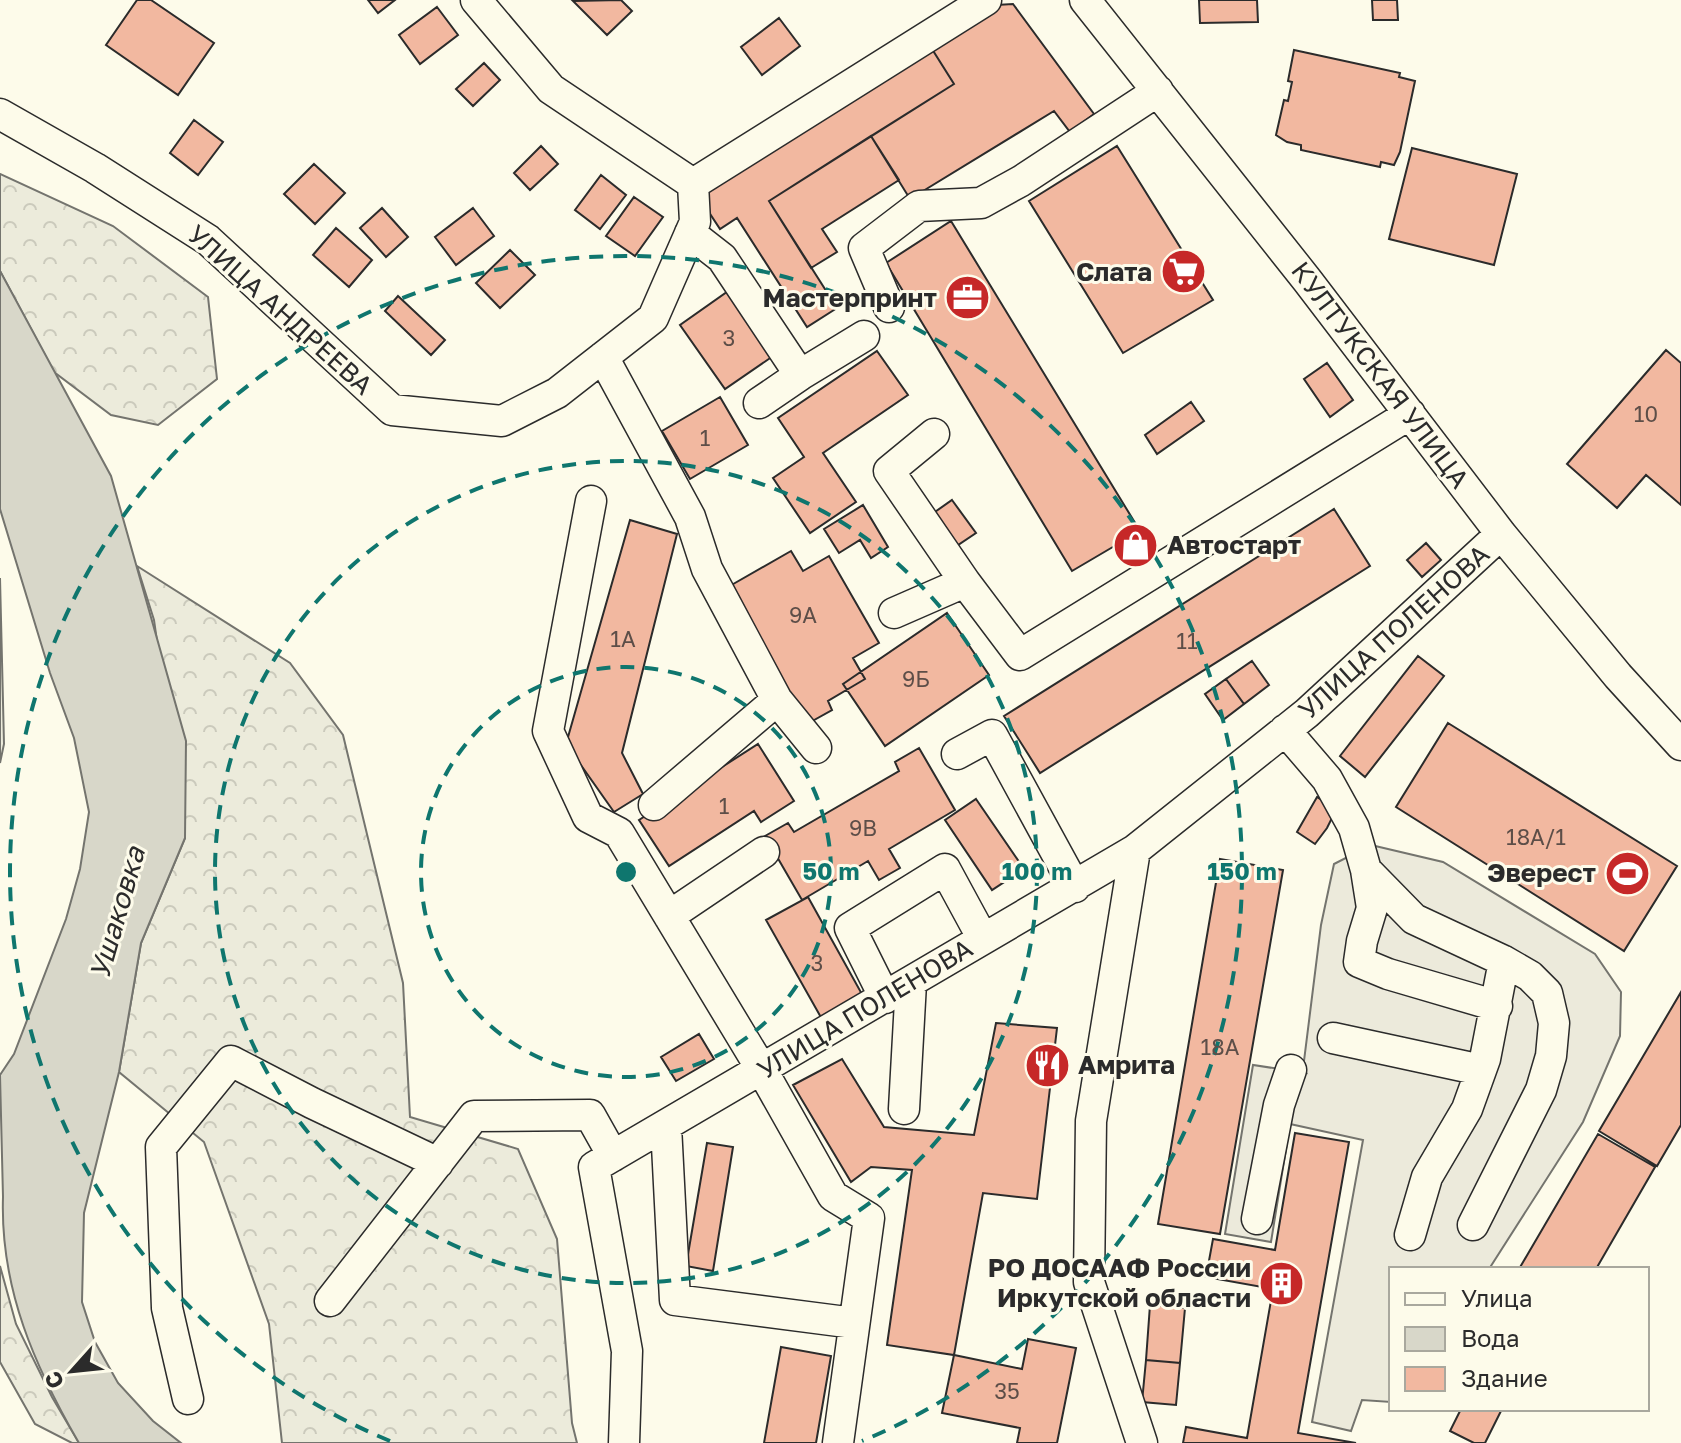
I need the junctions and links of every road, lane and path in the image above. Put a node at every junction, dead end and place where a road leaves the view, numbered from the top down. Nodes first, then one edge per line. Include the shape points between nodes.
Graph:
1 (476, 0) edge
2 (986, 0) edge
3 (1085, 0) edge
4 (1158, 91) junction
5 (0, 114) edge
6 (693, 184) junction
7 (690, 233) junction
8 (889, 307) dead end
9 (864, 336) dead end
10 (603, 357) junction
11 (800, 375) junction
12 (759, 403) dead end
13 (1410, 414) junction
14 (934, 434) dead end
15 (591, 501) dead end
16 (1501, 534) junction
17 (965, 582) junction
18 (894, 613) dead end
19 (777, 700) junction
20 (1285, 730) junction
21 (1681, 745) edge
22 (816, 748) dead end
23 (957, 754) dead end
24 (654, 805) dead end
25 (1135, 850) junction
26 (764, 852) dead end
27 (1366, 870) junction
28 (1075, 887) junction
29 (669, 916) junction
30 (983, 939) junction
31 (1504, 961) junction
32 (898, 990) junction
33 (1497, 1006) junction
34 (1333, 1038) dead end
35 (762, 1070) junction
36 (1291, 1070) dead end
37 (1481, 1070) junction
38 (904, 1109) dead end
39 (666, 1126) junction
40 (604, 1162) junction
41 (438, 1163) junction
42 (1257, 1219) dead end
43 (1473, 1225) dead end
44 (1410, 1235) dead end
45 (330, 1301) dead end
46 (854, 1323) junction
47 (188, 1399) dead end
48 (624, 1443) edge
49 (838, 1443) edge
50 (1142, 1443) edge

1 - 6 street via 551,89
2 - 6 street
3 - 4 street, КУЛТУКСКАЯ УЛИЦА
4 - 8 street via 981,203 919,206 864,248
4 - 13 street, КУЛТУКСКАЯ УЛИЦА
5 - 10 street, УЛИЦА АНДРЕЕВА via 208,240 392,410 502,421 557,393
6 - 7 street via 695,222
7 - 10 street via 653,318
7 - 11 street via 722,258
9 - 11 street
10 - 19 street via 690,517 707,569
11 - 12 street
13 - 16 street, КУЛТУКСКАЯ УЛИЦА
13 - 17 street via 1020,655
14 - 17 street via 889,471
15 - 29 street via 548,731 588,817 619,833
16 - 20 street, УЛИЦА ПОЛЕНОВА
16 - 21 street, КУЛТУКСКАЯ УЛИЦА
17 - 18 street
19 - 22 street
19 - 24 street
20 - 25 street, УЛИЦА ПОЛЕНОВА
20 - 27 street via 1327,779 1354,828
23 - 28 street via 992,735
25 - 28 street, УЛИЦА ПОЛЕНОВА
25 - 50 street via 1091,1121 1089,1282
26 - 29 street
27 - 31 street via 1414,919
27 - 33 street via 1372,908 1359,962
28 - 30 street, УЛИЦА ПОЛЕНОВА
29 - 35 street
30 - 32 street, УЛИЦА ПОЛЕНОВА
30 - 32 street via 945,869 850,928
31 - 33 street
31 - 43 street via 1547,993 1554,1023 1551,1056 1541,1090
32 - 35 street, УЛИЦА ПОЛЕНОВА
32 - 38 street
33 - 37 street
34 - 37 street
35 - 39 street, УЛИЦА ПОЛЕНОВА
35 - 46 street via 833,1196 869,1218
36 - 42 street
37 - 44 street via 1467,1109 1427,1177
39 - 40 street, УЛИЦА ПОЛЕНОВА
39 - 46 street via 675,1300
40 - 41 street via 590,1115 474,1116
40 - 48 street via 627,1351
41 - 45 street
41 - 47 street via 231,1061 161,1147 167,1308
46 - 49 street

